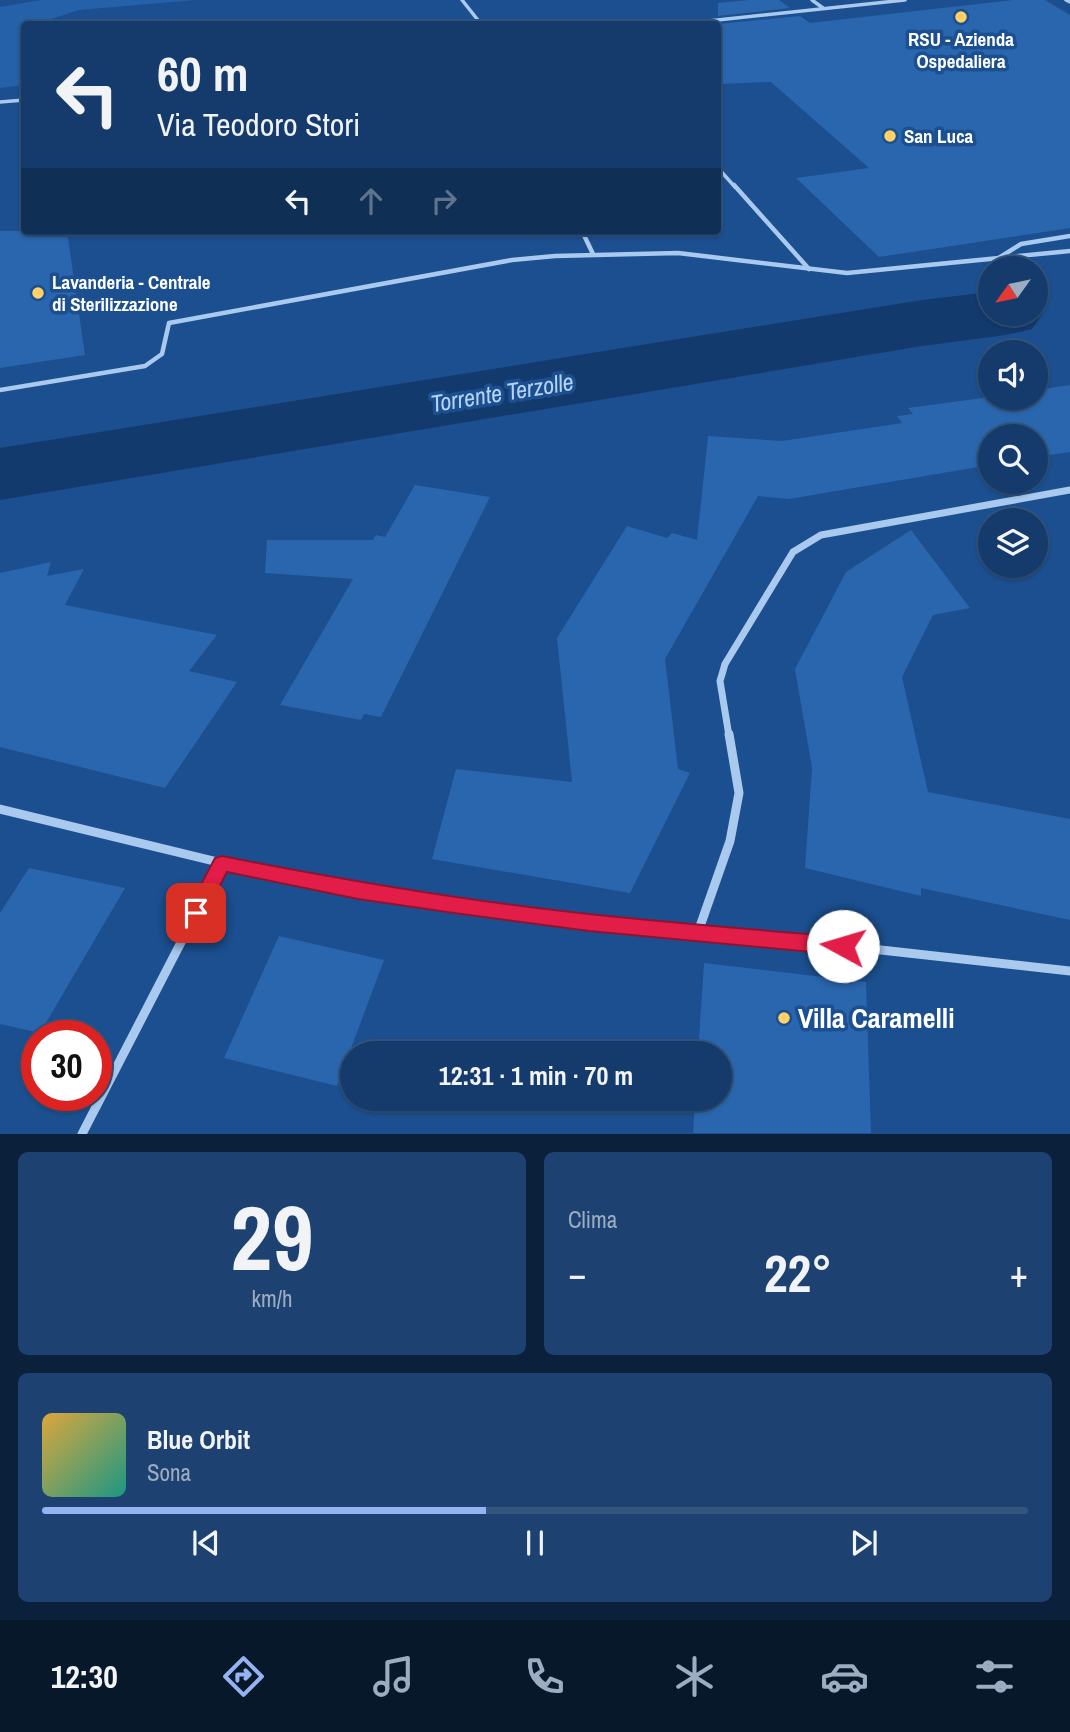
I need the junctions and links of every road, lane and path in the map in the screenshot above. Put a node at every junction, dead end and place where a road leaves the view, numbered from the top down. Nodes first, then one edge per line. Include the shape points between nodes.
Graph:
1 (462, 0) edge
2 (811, 0) edge
3 (905, 0) edge
4 (823, 8) junction
5 (479, 21) edge
6 (707, 21) edge
7 (21, 100) edge
8 (0, 102) edge
9 (721, 171) edge
10 (584, 235) edge
11 (1070, 236) edge
12 (1070, 251) edge
13 (593, 254) junction
14 (1000, 256) edge
15 (1029, 256) edge
16 (978, 262) edge
17 (810, 271) junction
18 (0, 390) edge
19 (1070, 490) edge
20 (0, 809) edge
21 (222, 863) junction
22 (698, 932) junction
23 (1070, 971) edge
24 (82, 1133) edge

1 - 5 lane
2 - 4 lane
3 - 4 lane
4 - 6 lane
7 - 8 lane
9 - 17 lane
10 - 13 lane
11 - 14 lane via 1018,246
12 - 15 lane
13 - 17 lane via 678,253
13 - 18 lane via 512,260 169,323 166,350 156,363
16 - 17 lane via 846,273
19 - 22 street via 821,535 793,552 725,664 720,681 739,793 730,841
20 - 21 street
21 - 22 street via 428,901
21 - 24 street
22 - 23 street

